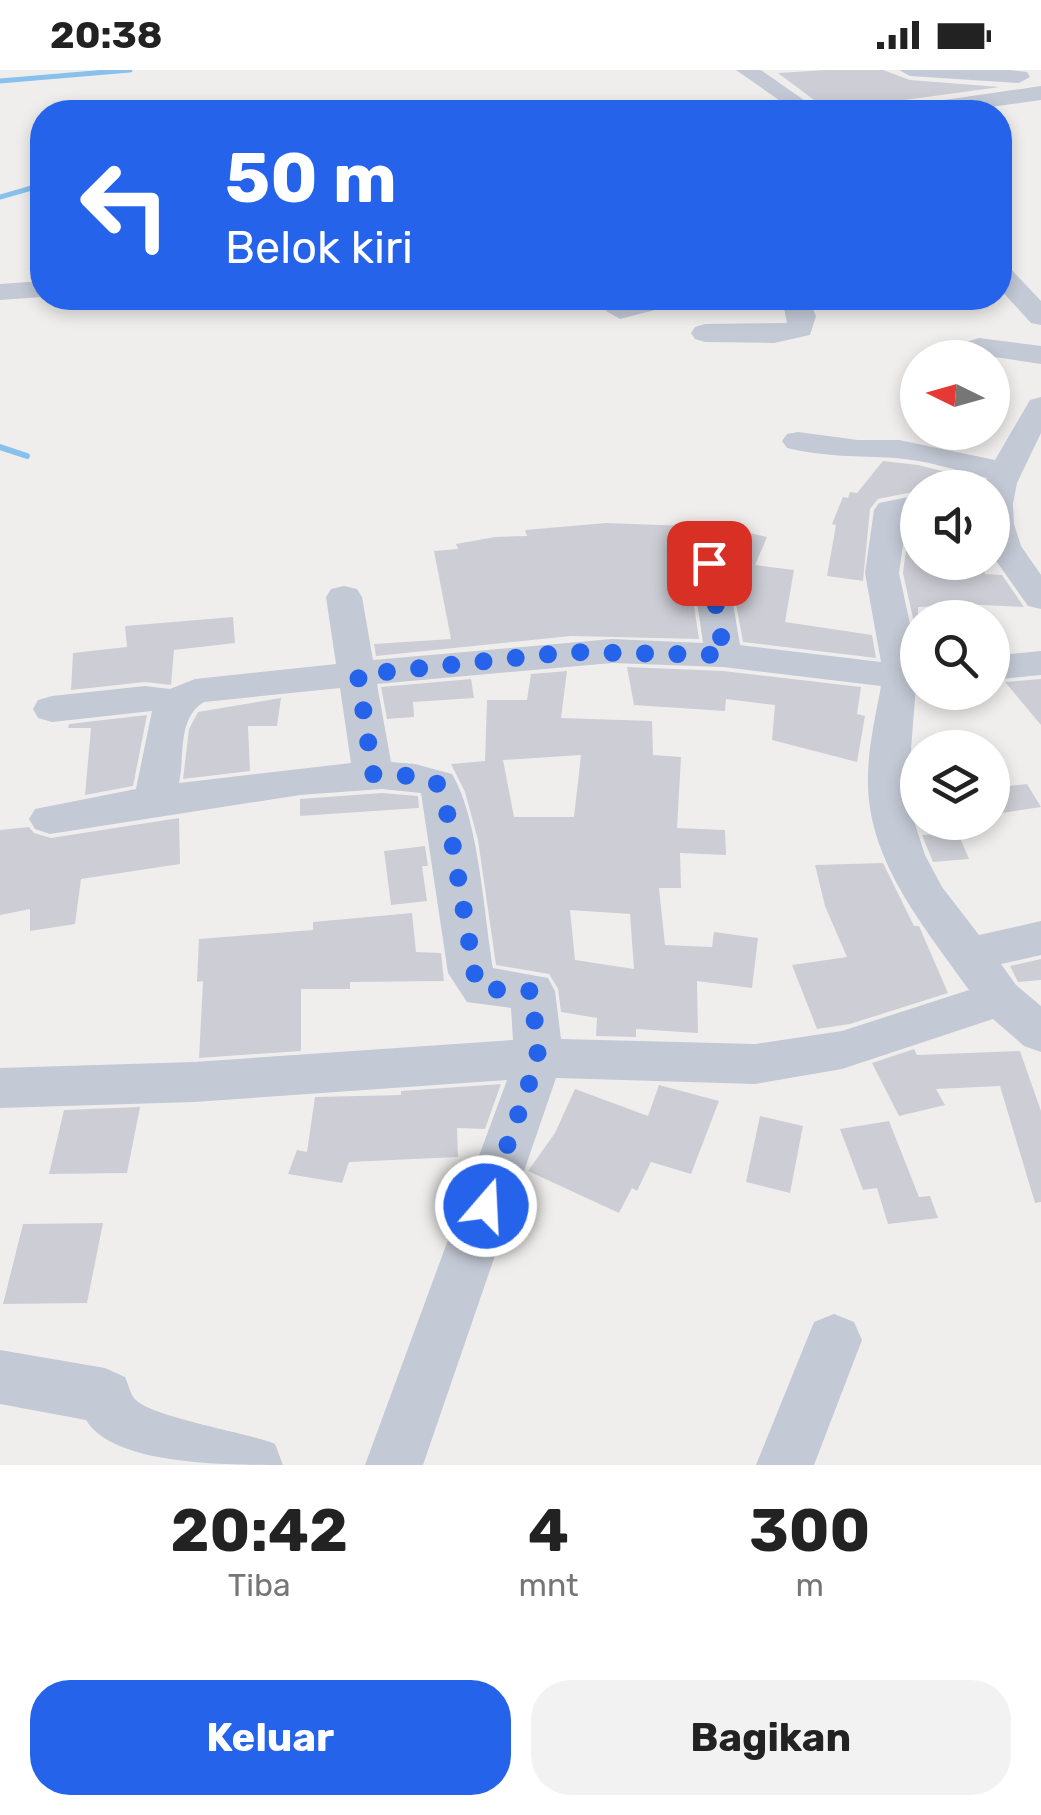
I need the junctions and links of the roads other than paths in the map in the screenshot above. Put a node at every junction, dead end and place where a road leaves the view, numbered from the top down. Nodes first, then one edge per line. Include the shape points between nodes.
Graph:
1 (747, 70) edge
2 (910, 70) edge
3 (1028, 84) edge
4 (792, 100) edge
5 (961, 100) edge
6 (1012, 287) edge
7 (30, 290) edge
8 (0, 292) edge
9 (624, 310) edge
10 (800, 310) edge
11 (620, 311) dead end
12 (1041, 316) edge
13 (705, 333) dead end
14 (1010, 351) edge
15 (1041, 355) edge
16 (1041, 406) edge
17 (798, 440) dead end
18 (1031, 442) edge
19 (997, 470) edge
20 (1008, 470) edge
21 (900, 508) edge
22 (704, 532) dead end
23 (1010, 559) edge
24 (344, 597) dead end
25 (1041, 598) edge
26 (900, 646) edge
27 (724, 655) junction
28 (1041, 663) edge
29 (1010, 666) edge
30 (358, 675) junction
31 (900, 675) edge
32 (175, 702) junction
33 (900, 708) edge
34 (52, 709) dead end
35 (373, 774) junction
36 (151, 801) junction
37 (50, 819) dead end
38 (1041, 938) edge
39 (968, 955) junction
40 (1000, 998) junction
41 (1041, 1033) edge
42 (538, 1058) junction
43 (0, 1088) edge
44 (834, 1340) dead end
45 (0, 1377) edge
46 (254, 1465) edge
47 (394, 1465) edge
48 (785, 1465) edge

1 - 4 street
2 - 3 street
3 - 5 street
6 - 12 street
7 - 8 street
9 - 11 street
10 - 13 street via 800,329
14 - 15 street
16 - 18 street
17 - 19 street via 900,448
18 - 20 street
21 - 26 street via 892,510 883,551 884,597
22 - 27 street
23 - 25 street
24 - 30 street
27 - 30 street via 569,652
27 - 31 street
28 - 29 street
30 - 32 street via 195,691
30 - 35 street
32 - 34 street via 145,698
32 - 36 street via 167,719 161,786
33 - 39 street via 890,740 893,821 926,897
35 - 36 street
35 - 42 street via 438,784 471,973 483,989 532,991
36 - 37 street
38 - 39 street
39 - 40 street
40 - 41 street
40 - 42 street via 800,1059 711,1065
42 - 43 street
42 - 47 street
44 - 48 street
45 - 46 street via 105,1396 114,1419 138,1436

